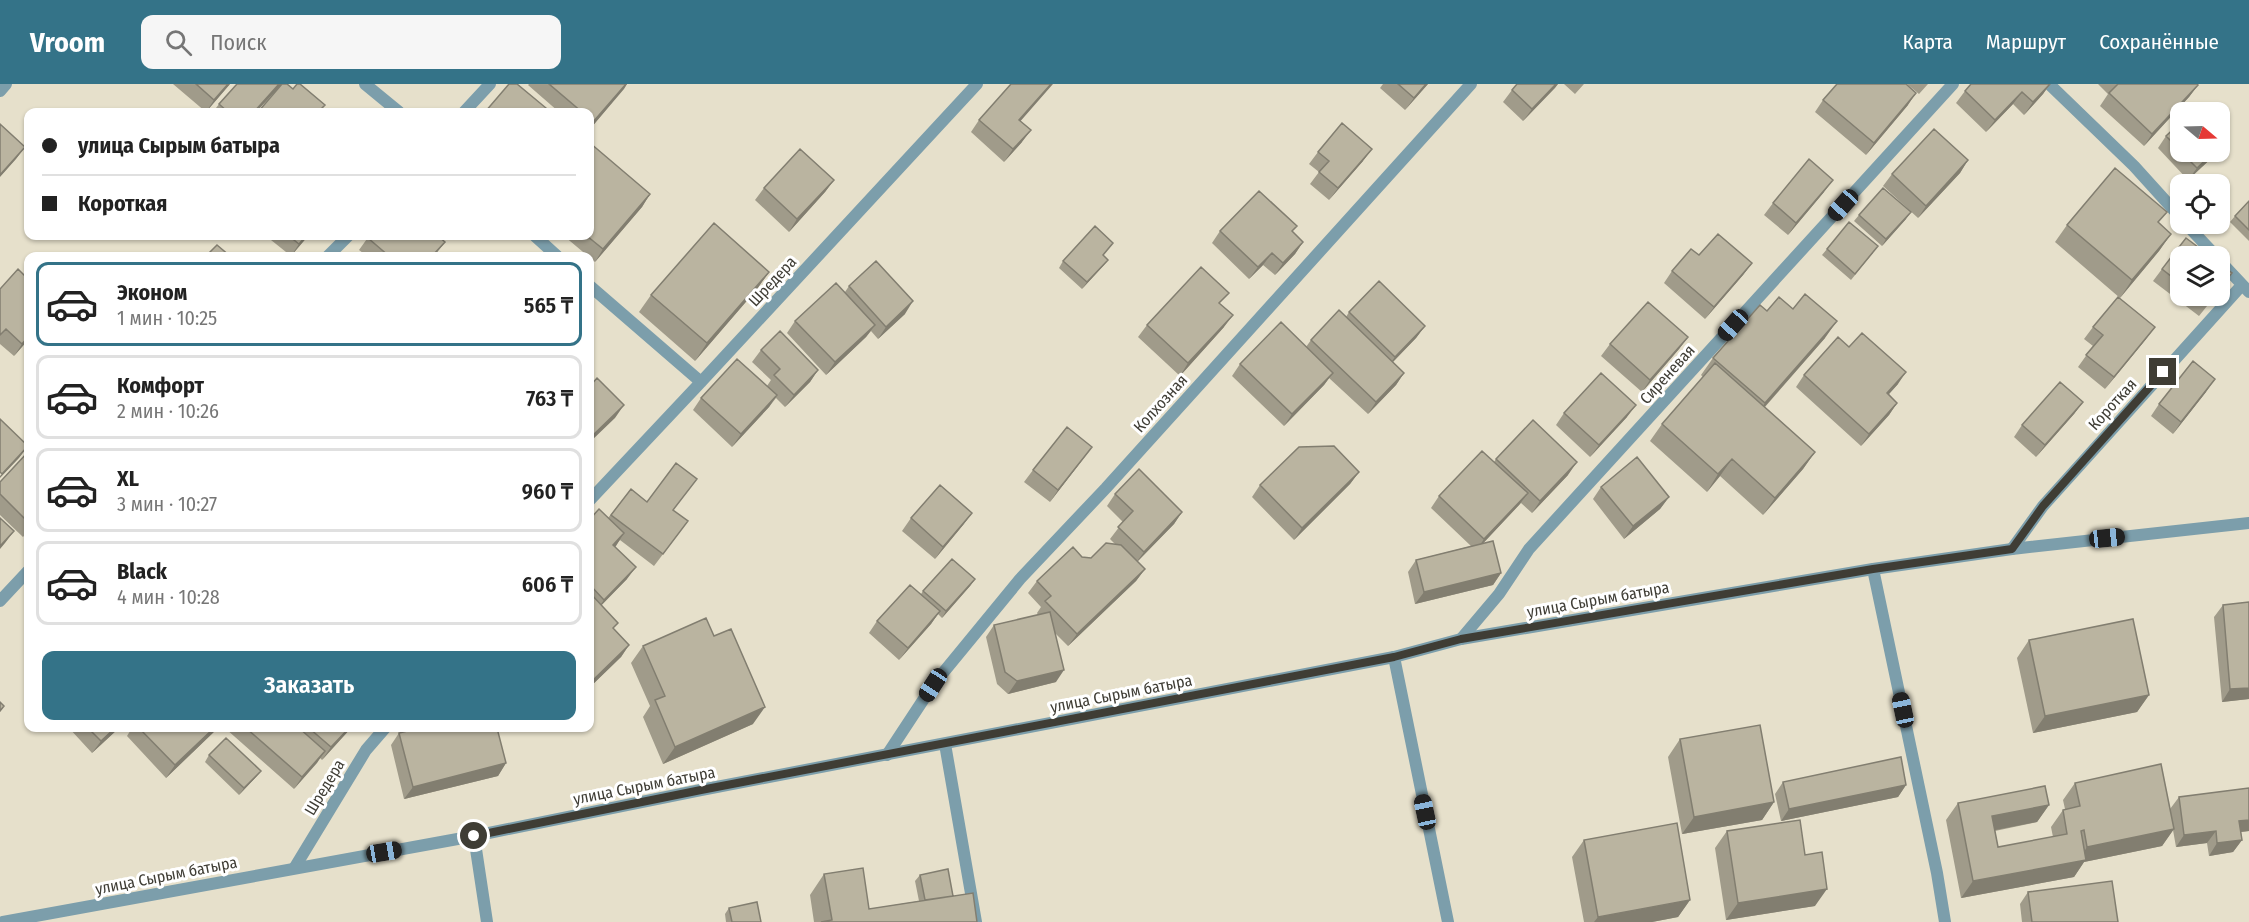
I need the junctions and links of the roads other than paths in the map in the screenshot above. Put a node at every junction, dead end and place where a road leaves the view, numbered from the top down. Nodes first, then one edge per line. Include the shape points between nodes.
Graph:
1 (6, 84) edge
2 (365, 84) edge
3 (490, 84) edge
4 (977, 84) edge
5 (1471, 84) edge
6 (1953, 84) edge
7 (2049, 84) edge
8 (0, 91) edge
9 (394, 108) edge
10 (468, 108) edge
11 (2170, 206) edge
12 (2195, 234) edge
13 (344, 240) edge
14 (539, 240) edge
15 (2207, 246) edge
16 (332, 252) edge
17 (553, 252) edge
18 (2230, 272) edge
19 (594, 289) edge
20 (2245, 289) edge
21 (701, 382) junction
22 (594, 496) edge
23 (2249, 523) edge
24 (2012, 549) junction
25 (1873, 569) junction
26 (24, 575) edge
27 (0, 601) edge
28 (1461, 639) junction
29 (1394, 657) junction
30 (382, 732) edge
31 (945, 744) junction
32 (887, 755) junction
33 (474, 836) junction
34 (295, 867) junction
35 (3, 922) edge
36 (487, 922) edge
37 (976, 922) edge
38 (1448, 922) edge
39 (1945, 922) edge

1 - 8 street
2 - 9 street
3 - 10 street
4 - 21 street, Шредера
5 - 32 street, Колхозная via 1020,579 933,685
6 - 28 street, Сиреневая via 1529,549 1499,594
7 - 11 street
12 - 15 street
13 - 16 street
14 - 17 street
18 - 20 street
19 - 21 street
20 - 24 street, Короткая via 2043,506
21 - 22 street, Шредера
23 - 24 street, улица Сырым батыра
24 - 25 street, улица Сырым батыра
25 - 28 street, улица Сырым батыра
25 - 39 street
26 - 27 street
28 - 29 street, улица Сырым батыра
29 - 31 street, улица Сырым батыра
29 - 38 street
30 - 34 street, Шредера via 366,750
31 - 32 street, улица Сырым батыра
31 - 37 street
32 - 33 street, улица Сырым батыра
33 - 34 street, улица Сырым батыра
33 - 36 street
34 - 35 street, улица Сырым батыра

